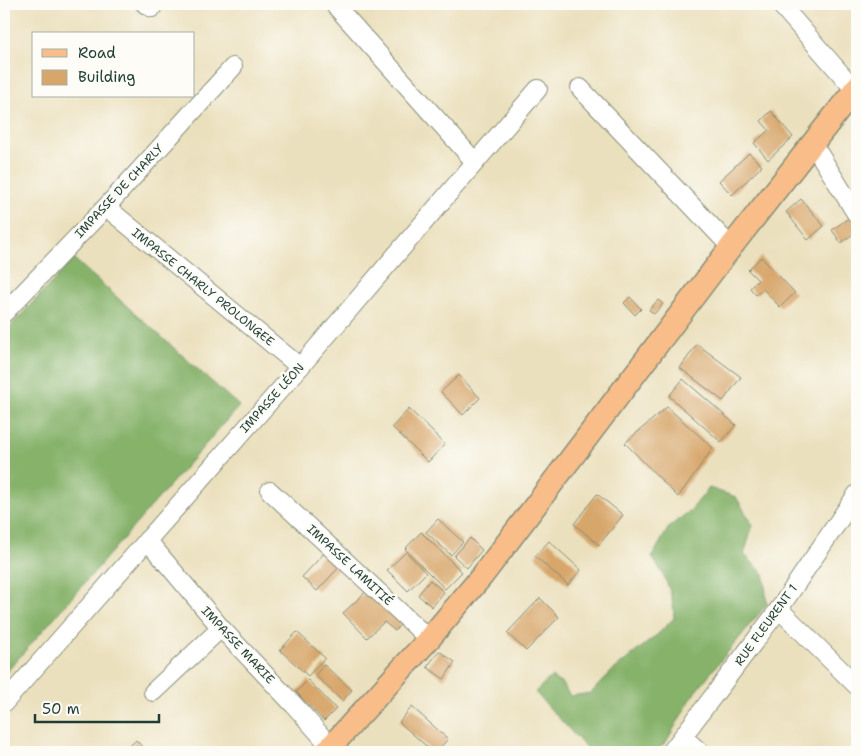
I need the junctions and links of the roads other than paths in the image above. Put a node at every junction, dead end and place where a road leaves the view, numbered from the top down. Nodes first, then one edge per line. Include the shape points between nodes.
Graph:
1 (334, 4) edge
2 (780, 4) edge
3 (233, 67) dead end
4 (580, 88) dead end
5 (538, 89) dead end
6 (856, 89) edge
7 (813, 144) junction
8 (475, 162) junction
9 (106, 207) junction
10 (857, 215) edge
11 (731, 247) junction
12 (4, 313) edge
13 (300, 367) junction
14 (270, 491) dead end
15 (857, 494) edge
16 (147, 540) junction
17 (779, 609) junction
18 (221, 628) junction
19 (429, 639) junction
20 (857, 686) edge
21 (153, 692) dead end
22 (4, 704) edge
23 (683, 736) junction
24 (329, 750) edge
25 (671, 752) edge
26 (700, 752) edge

1 - 8 street
2 - 6 street
3 - 9 street, IMPASSE DE CHARLY
4 - 11 street
5 - 8 street, IMPASSE LÉON
6 - 7 main road
7 - 10 street
7 - 11 main road
8 - 13 street, IMPASSE LÉON
9 - 12 street, IMPASSE DE CHARLY
9 - 13 street, IMPASSE CHARLY PROLONGEE
11 - 19 main road via 482,576
13 - 16 street, IMPASSE LÉON
14 - 19 street, IMPASSE LAMITIÉ
15 - 17 street, RUE FLEURENT 1
16 - 18 street, IMPASSE MARIE
16 - 22 street, IMPASSE LÉON
17 - 20 street
17 - 23 street, RUE FLEURENT 1
18 - 21 street
18 - 24 street, IMPASSE MARIE via 294,705
19 - 24 main road
23 - 25 street, RUE FLEURENT 1
23 - 26 street

